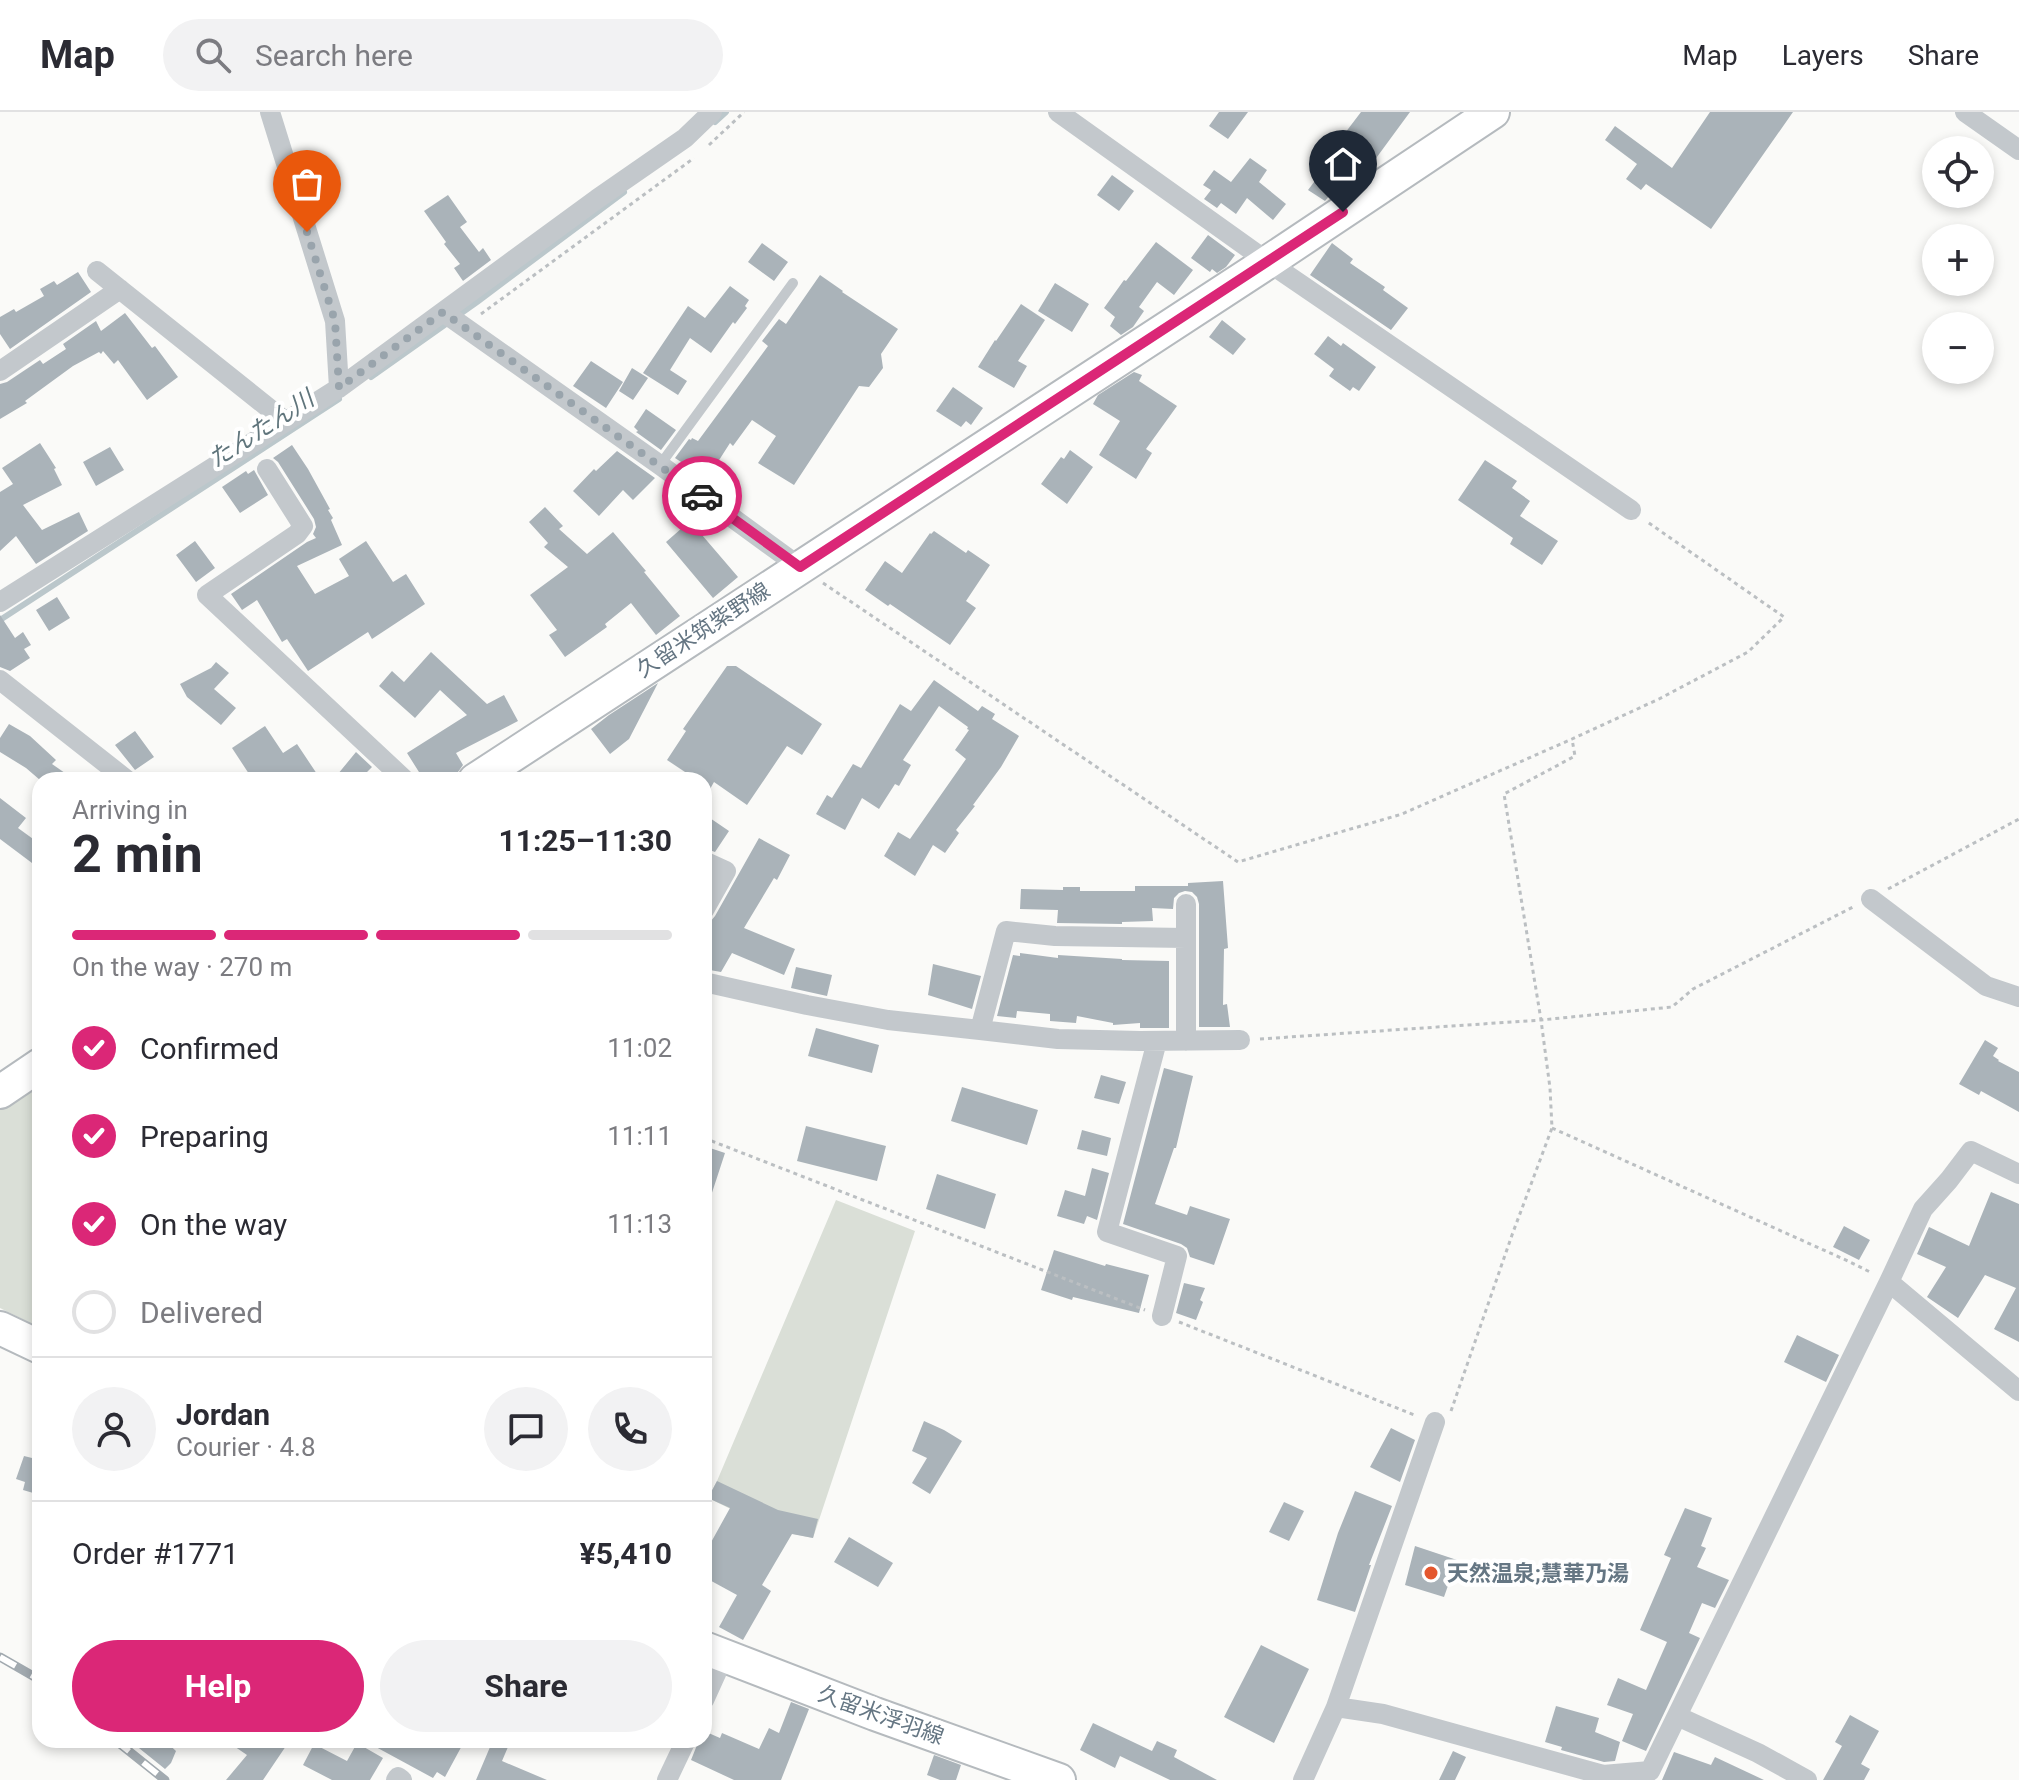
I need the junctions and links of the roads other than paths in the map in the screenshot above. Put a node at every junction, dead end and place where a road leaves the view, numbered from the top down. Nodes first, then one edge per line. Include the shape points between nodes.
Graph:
1 (270, 112) edge
2 (712, 112) edge
3 (1058, 112) edge
4 (1493, 112) edge
5 (1965, 112) edge
6 (2019, 150) edge
7 (1268, 262) junction
8 (97, 271) dead end
9 (793, 283) dead end
10 (120, 289) junction
11 (455, 321) junction
12 (0, 371) edge
13 (339, 388) junction
14 (285, 421) junction
15 (660, 465) junction
16 (267, 469) dead end
17 (1631, 510) road end
18 (800, 567) junction
19 (0, 602) edge
20 (0, 680) edge
21 (117, 772) edge
22 (396, 772) edge
23 (487, 772) edge
24 (712, 865) edge
25 (712, 896) edge
26 (1871, 899) road end
27 (1186, 904) dead end
28 (1186, 938) junction
29 (712, 984) edge
30 (2019, 997) edge
31 (980, 1030) junction
32 (1240, 1040) road end
33 (1157, 1041) junction
34 (1186, 1041) junction
35 (32, 1070) edge
36 (0, 1092) edge
37 (2019, 1174) edge
38 (1889, 1282) junction
39 (1162, 1316) road end
40 (0, 1328) edge
41 (32, 1343) edge
42 (2019, 1391) edge
43 (1435, 1422) road end
44 (714, 1652) edge
45 (1336, 1707) junction
46 (1677, 1716) junction
47 (682, 1748) edge
48 (667, 1780) edge
49 (1059, 1780) edge
50 (1303, 1780) edge
51 (1807, 1780) edge

1 - 13 street via 335,321
2 - 11 street via 685,138 597,199
3 - 7 street
4 - 7 main road, 久留米筑紫野線
5 - 6 street
7 - 17 street
7 - 18 main road, 久留米筑紫野線
8 - 10 street
9 - 15 lane
10 - 12 street
10 - 14 street
11 - 13 street
11 - 15 street
13 - 14 street
14 - 19 street
15 - 18 street
16 - 22 street via 303,526 207,595
18 - 23 main road, 久留米筑紫野線
20 - 21 street
24 - 25 street via 726,871
26 - 30 street via 1986,986
27 - 28 street
28 - 31 street via 1006,931
28 - 34 street
29 - 31 street via 888,1020
31 - 33 street via 1058,1039
32 - 34 street
33 - 34 street
33 - 39 street via 1107,1232 1177,1256
35 - 36 main road
37 - 38 street via 1971,1151 1923,1209
38 - 42 street
38 - 46 street
40 - 41 main road
43 - 45 street
44 - 49 main road, 久留米浮羽線
45 - 46 street via 1383,1714 1603,1775 1650,1771
45 - 50 street
46 - 51 street
47 - 48 street

